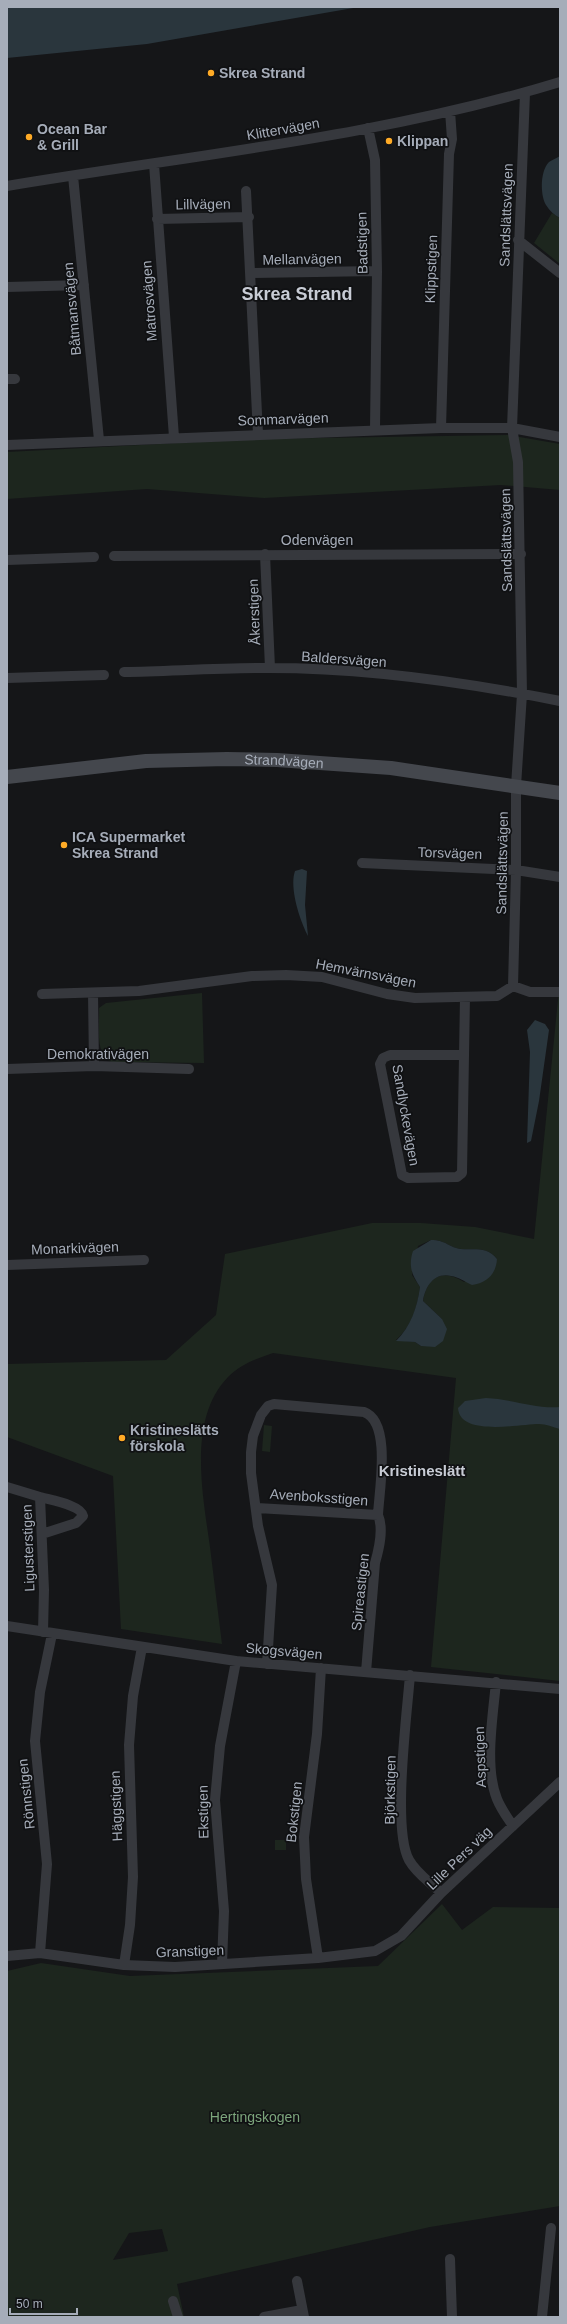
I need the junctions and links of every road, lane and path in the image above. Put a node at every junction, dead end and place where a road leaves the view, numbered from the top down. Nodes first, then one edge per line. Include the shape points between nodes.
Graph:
1 (560, 82) edge
2 (525, 93) junction
3 (450, 111) junction
4 (368, 128) junction
5 (154, 164) junction
6 (73, 176) junction
7 (7, 186) edge
8 (246, 191) dead end
9 (249, 217) junction
10 (157, 219) junction
11 (518, 240) junction
12 (377, 271) junction
13 (252, 273) junction
14 (560, 273) edge
15 (84, 285) junction
16 (7, 287) edge
17 (441, 428) junction
18 (512, 428) junction
19 (375, 429) junction
20 (258, 434) junction
21 (174, 437) junction
22 (560, 437) edge
23 (99, 440) junction
24 (7, 444) edge
25 (265, 554) junction
26 (521, 554) junction
27 (114, 556) dead end
28 (94, 557) dead end
29 (7, 560) edge
30 (270, 668) junction
31 (124, 672) dead end
32 (104, 675) dead end
33 (7, 678) edge
34 (522, 694) junction
35 (560, 701) edge
36 (7, 777) edge
37 (516, 786) junction
38 (560, 793) edge
39 (362, 863) dead end
40 (516, 870) junction
41 (560, 877) edge
42 (513, 986) junction
43 (560, 992) edge
44 (93, 993) junction
45 (42, 994) dead end
46 (465, 997) junction
47 (464, 1055) junction
48 (94, 1066) junction
49 (7, 1069) edge
50 (190, 1069) dead end
51 (144, 1260) dead end
52 (7, 1265) edge
53 (7, 1487) edge
54 (40, 1497) junction
55 (257, 1508) junction
56 (378, 1515) junction
57 (42, 1534) junction
58 (7, 1626) edge
59 (47, 1633) junction
60 (142, 1648) junction
61 (236, 1661) junction
62 (267, 1664) junction
63 (321, 1668) junction
64 (366, 1672) junction
65 (410, 1674) junction
66 (496, 1682) junction
67 (560, 1689) edge
68 (560, 1783) edge
69 (513, 1826) junction
70 (441, 1893) junction
71 (375, 1951) joint
72 (40, 1953) junction
73 (7, 1956) edge
74 (318, 1958) junction
75 (222, 1964) junction
76 (124, 1965) junction
77 (551, 2228) dead end
78 (450, 2259) dead end
79 (297, 2281) dead end
80 (173, 2301) dead end
81 (303, 2313) edge
82 (178, 2317) edge
83 (264, 2317) edge
84 (452, 2317) edge
85 (542, 2317) edge

1 - 2 street, Klittervägen
2 - 3 street, Klittervägen
2 - 11 street, Sandslättsvägen
3 - 4 street, Klittervägen
3 - 17 street, Klippstigen via 452,139 449,154
4 - 5 street, Klittervägen
4 - 12 street, Badstigen via 374,160
5 - 6 street, Klittervägen
5 - 10 street, Matrosvägen
6 - 7 street, Klittervägen
6 - 15 street, Båtmansvägen
8 - 9 street
9 - 10 street, Lillvägen
9 - 13 street
10 - 21 street, Matrosvägen
11 - 14 street
11 - 18 street, Sandslättsvägen
12 - 13 street, Mellanvägen
12 - 19 street, Badstigen
13 - 20 street
15 - 16 street
15 - 23 street, Båtmansvägen
17 - 18 street, Sommarvägen
17 - 19 street, Sommarvägen
18 - 22 street, Sommarvägen
18 - 26 street, Sandslättsvägen via 518,462
19 - 20 street, Sommarvägen
20 - 21 street, Sommarvägen
21 - 23 street, Sommarvägen
23 - 24 street, Sommarvägen
25 - 26 street, Odenvägen
25 - 27 street, Odenvägen
25 - 30 street, Åkerstigen
26 - 34 street, Sandslättsvägen
28 - 29 street
30 - 31 street, Baldersvägen
30 - 34 street, Baldersvägen via 465,683
32 - 33 street
34 - 35 street, Baldersvägen
34 - 37 street, Sandslättsvägen
36 - 37 street, Strandvägen via 105,764 227,759 357,764
37 - 38 street, Strandvägen
37 - 40 street, Sandslättsvägen
39 - 40 street, Torsvägen
40 - 41 street, Torsvägen
40 - 42 street, Sandslättsvägen
42 - 43 street via 530,992
42 - 46 street, Hemvärnsvägen via 497,996
44 - 45 street, Hemvärnsvägen
44 - 46 street, Hemvärnsvägen via 139,991 252,976 286,975 322,977 401,996
44 - 48 street
46 - 47 street, Sandlyckevägen
47 - 47 street, Sandlyckevägen via 462,1173 456,1177 408,1178 402,1175 380,1064 383,1058 390,1054
48 - 49 street, Demokrativägen
48 - 50 street, Demokrativägen
51 - 52 street, Monarkivägen
53 - 54 street, Ligusterstigen
54 - 57 street, Ligusterstigen
54 - 57 street via 75,1507 81,1510 83,1516 76,1523
55 - 56 street, Avenboksstigen
55 - 56 street, Spireastigen via 251,1473 252,1442 262,1412 274,1404 357,1411 372,1416 377,1423 381,1444
55 - 62 street via 258,1526 272,1585
56 - 64 street, Spireastigen via 378,1551
57 - 59 street, Ligusterstigen
58 - 59 street, Skogsvägen
59 - 60 street, Skogsvägen
59 - 72 street, Rönnstigen via 35,1741 47,1864
60 - 61 street, Skogsvägen
60 - 76 street, Häggstigen via 133,1696 129,1745 133,1877 132,1912
61 - 62 street, Skogsvägen
61 - 75 street, Ekstigen via 220,1746 215,1800 224,1911
62 - 63 street, Skogsvägen
63 - 64 street, Skogsvägen
63 - 74 street, Bokstigen via 317,1734 304,1837 307,1887
64 - 65 street, Skogsvägen
65 - 66 street, Skogsvägen
65 - 70 street, Björkstigen via 401,1800 403,1833 408,1860
66 - 67 street, Skogsvägen
66 - 69 street, Aspstigen via 492,1740 493,1786 501,1808
68 - 69 street, Lille Pers väg
69 - 70 street, Lille Pers väg
70 - 71 street, Lille Pers väg via 401,1936
71 - 74 street, Granstigen
72 - 73 street, Granstigen
72 - 76 street, Granstigen
74 - 75 street, Granstigen
75 - 76 street, Granstigen via 160,1967
77 - 85 street
78 - 84 street
79 - 81 street
80 - 82 street
81 - 83 street

